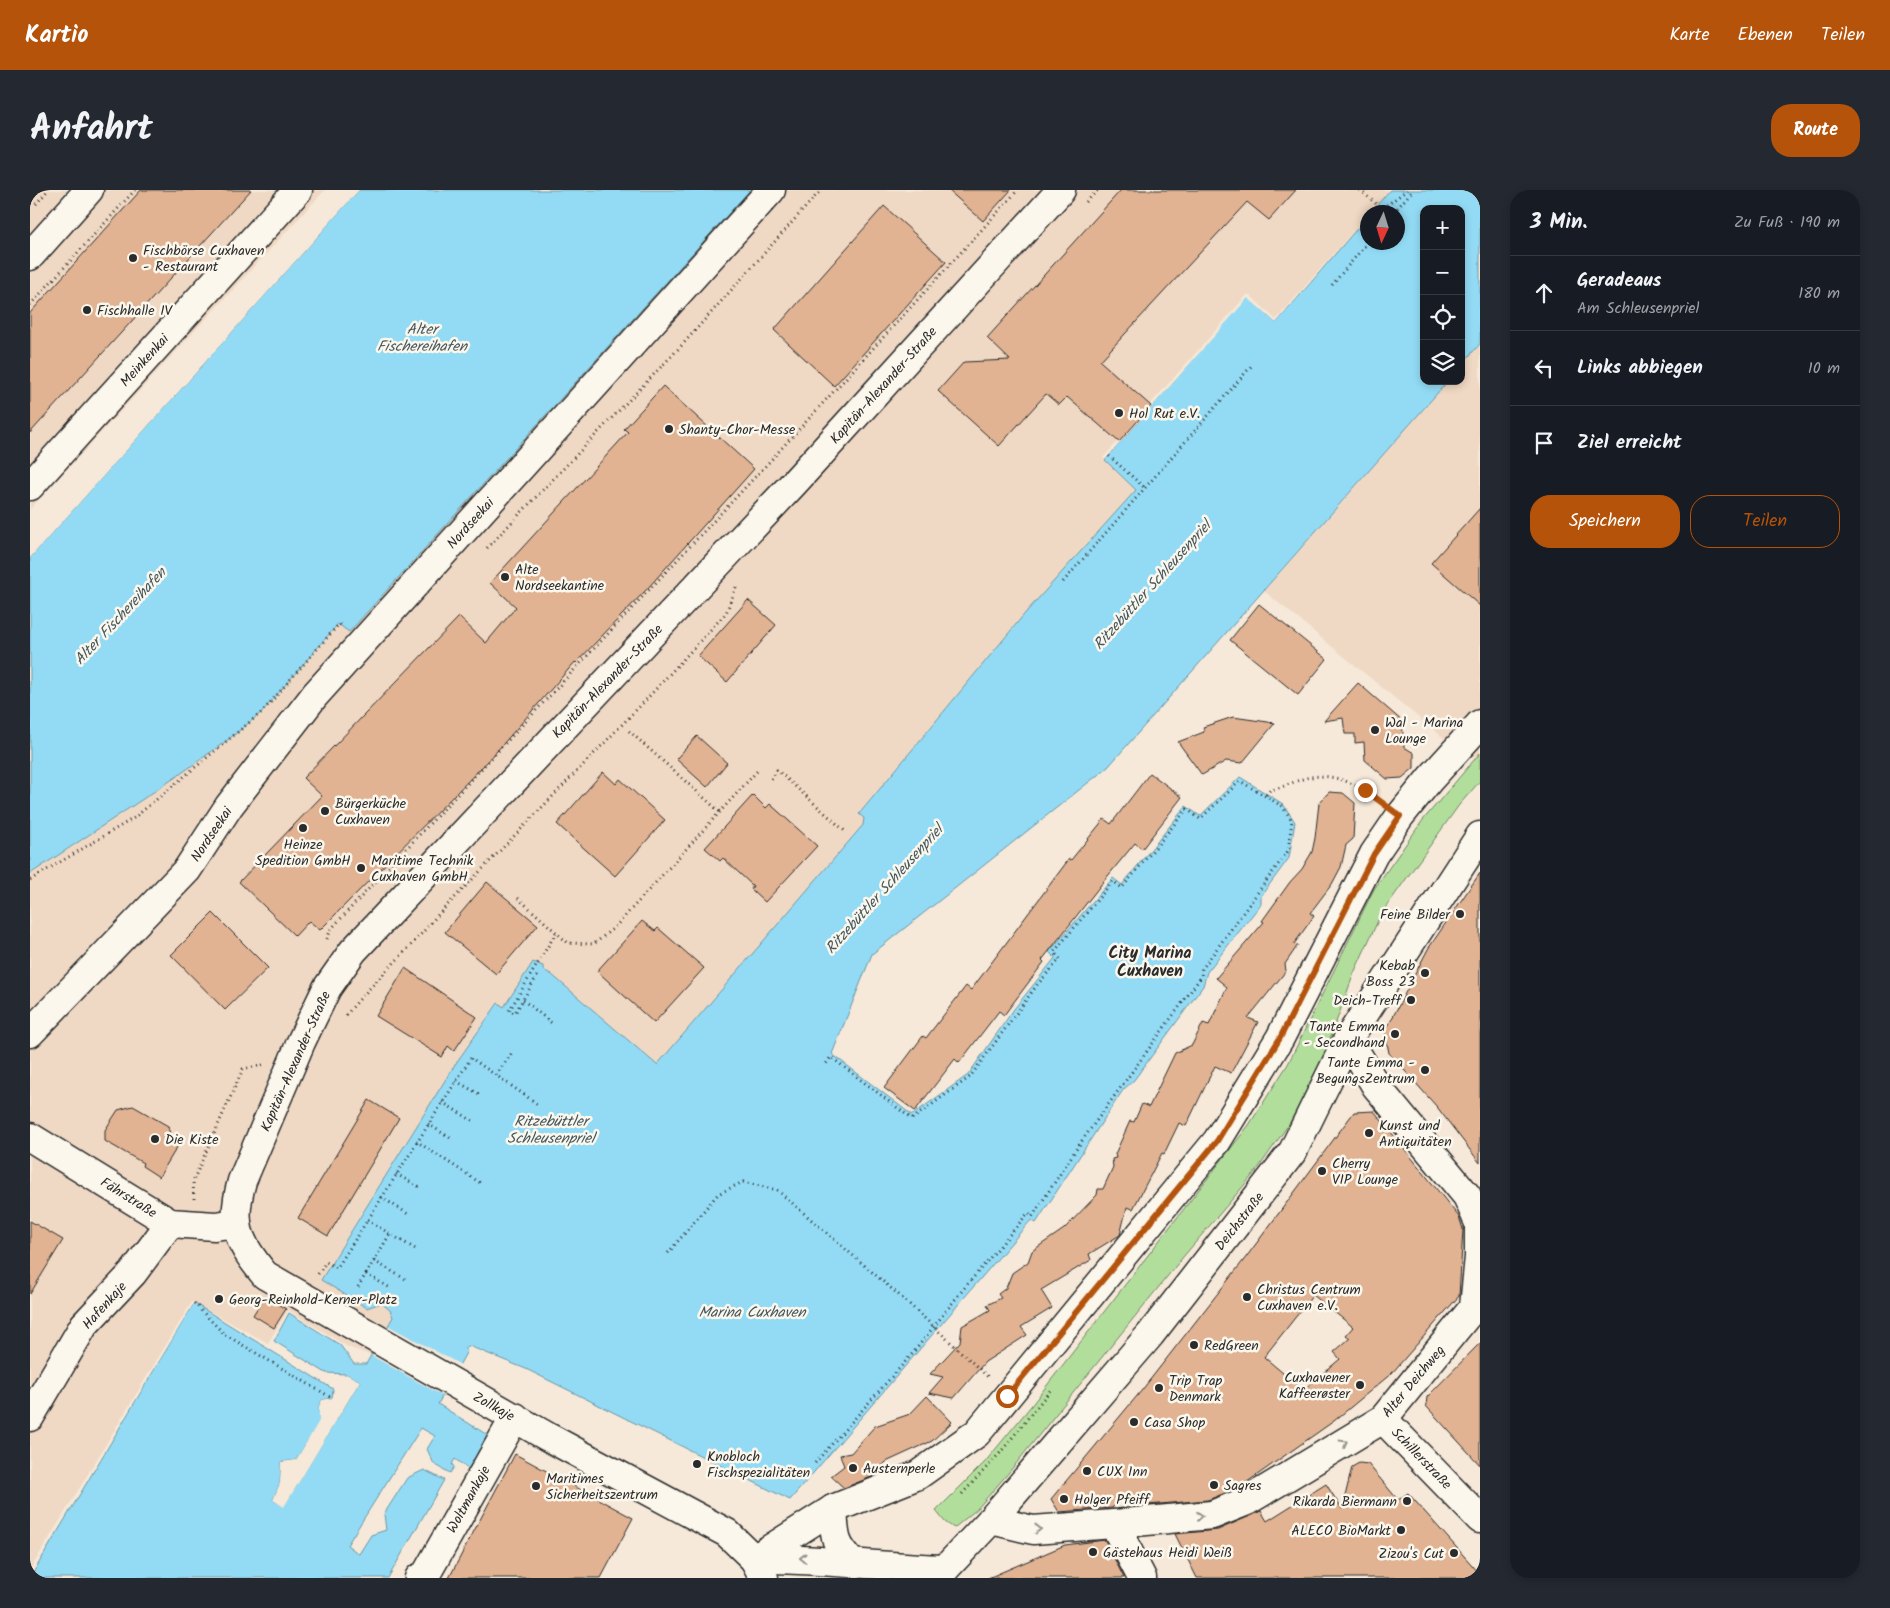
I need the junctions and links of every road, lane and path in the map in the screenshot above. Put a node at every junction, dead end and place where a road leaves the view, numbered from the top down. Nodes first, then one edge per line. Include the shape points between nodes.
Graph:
1 (48, 190) edge
2 (89, 190) edge
3 (135, 190) edge
4 (298, 190) edge
5 (771, 190) edge
6 (1061, 190) edge
7 (1098, 190) edge
8 (1360, 190) edge
9 (1407, 190) edge
10 (1413, 190) edge
11 (1085, 203) dead end
12 (36, 204) dead end
13 (1400, 205) edge
14 (1361, 250) edge
15 (30, 256) edge
16 (1332, 285) dead end
17 (30, 305) edge
18 (1254, 364) dead end
19 (1109, 456) dead end
20 (30, 486) edge
21 (1145, 488) junction
22 (739, 579) dead end
23 (1063, 582) dead end
24 (1480, 724) edge
25 (630, 731) dead end
26 (759, 769) dead end
27 (771, 778) dead end
28 (1266, 795) junction
29 (720, 812) junction
30 (1400, 816) junction
31 (846, 832) dead end
32 (1480, 836) edge
33 (518, 898) dead end
34 (556, 934) junction
35 (537, 976) dead end
36 (523, 1000) junction
37 (342, 1020) dead end
38 (554, 1025) dead end
39 (30, 1034) edge
40 (1348, 1039) junction
41 (512, 1053) dead end
42 (826, 1064) dead end
43 (496, 1075) junction
44 (456, 1080) junction
45 (481, 1095) dead end
46 (442, 1102) junction
47 (540, 1105) dead end
48 (473, 1121) dead end
49 (428, 1124) junction
50 (30, 1136) edge
51 (452, 1139) dead end
52 (416, 1141) junction
53 (396, 1174) junction
54 (482, 1184) dead end
55 (422, 1188) dead end
56 (381, 1198) junction
57 (408, 1214) dead end
58 (367, 1220) junction
59 (170, 1223) junction
60 (237, 1223) junction
61 (1479, 1223) edge
62 (390, 1234) junction
63 (417, 1250) dead end
64 (668, 1253) dead end
65 (374, 1261) junction
66 (330, 1264) dead end
67 (366, 1274) junction
68 (405, 1279) dead end
69 (358, 1287) dead end
70 (392, 1289) dead end
71 (194, 1303) dead end
72 (1007, 1396) junction
73 (332, 1398) dead end
74 (30, 1416) edge
75 (515, 1417) junction
76 (1384, 1419) junction
77 (815, 1463) dead end
78 (833, 1509) junction
79 (1480, 1519) edge
80 (991, 1520) junction
81 (1114, 1524) junction
82 (759, 1568) edge
83 (856, 1571) edge
84 (943, 1575) edge
85 (424, 1577) edge
86 (1142, 1578) edge

1 - 12 path
2 - 15 street
3 - 17 path
4 - 20 street, Meinkenkai
5 - 39 street, Nordseekai via 315,695 229,806 187,870
6 - 60 street, Kapitän-Alexander-Straße via 794,483 353,951 328,988 301,1042 242,1181 236,1204
7 - 11 path
8 - 9 path via 1382,209
10 - 13 path
14 - 16 path
18 - 21 path
19 - 21 path
21 - 23 path
22 - 37 path via 726,613 410,948 372,983
24 - 30 street
25 - 29 path
26 - 29 path
27 - 31 path via 776,770
28 - 30 path via 1270,790 1310,777 1338,778 1365,790
28 - 42 path via 1240,781 1200,819 1187,809 1122,888 1113,881 1054,952 1060,959 1037,985 970,1077 912,1119 832,1057
28 - 77 path via 1282,806 1292,820 1288,851 1202,969 1200,977 1081,1142 1032,1217 1028,1214 960,1292 913,1353
29 - 34 path via 602,940 594,944 568,943
30 - 72 street via 1374,854 1280,1038 1217,1141
32 - 40 street, Deichstraße
33 - 34 path
34 - 36 path via 509,1011 515,1013
35 - 36 path
36 - 38 path
40 - 61 street, Alter Deichweg via 1376,1086 1467,1196
40 - 80 street, Deichstraße via 1293,1151 1150,1335
41 - 43 path
43 - 44 path via 471,1058
43 - 47 path
44 - 45 path
44 - 46 path
46 - 48 path
46 - 49 path
49 - 51 path
49 - 52 path
50 - 59 street, Fährstraße
52 - 53 path
52 - 54 path
53 - 55 path
53 - 56 path
56 - 57 path
56 - 58 path
58 - 62 path
58 - 66 path via 337,1268
59 - 60 street, Fährstraße via 215,1226
59 - 74 street, Hafenkaje via 133,1274 84,1325
60 - 75 street, Zollkaje via 250,1256 265,1274
61 - 76 street, Alter Deichweg via 1474,1307
62 - 63 path
62 - 65 path
64 - 72 path via 718,1194 743,1182 777,1190 908,1303
65 - 67 path
65 - 68 path
67 - 69 path
67 - 70 path
71 - 73 path via 224,1334
72 - 78 street via 977,1433 918,1475
75 - 82 street, Zollkaje via 727,1533
75 - 85 street, Woltmankaje
76 - 79 street, Schillerstraße
81 -> 76 street, Alter Deichweg via 1212,1515 1247,1501
78 - 82 street
78 - 83 street via 838,1548
80 -> 81 street, Alter Deichweg via 1033,1530
80 - 84 street, Deichstraße
81 - 86 street
83 -> 82 street, Deichstraße via 812,1558
83 - 84 street, Deichstraße via 893,1567

